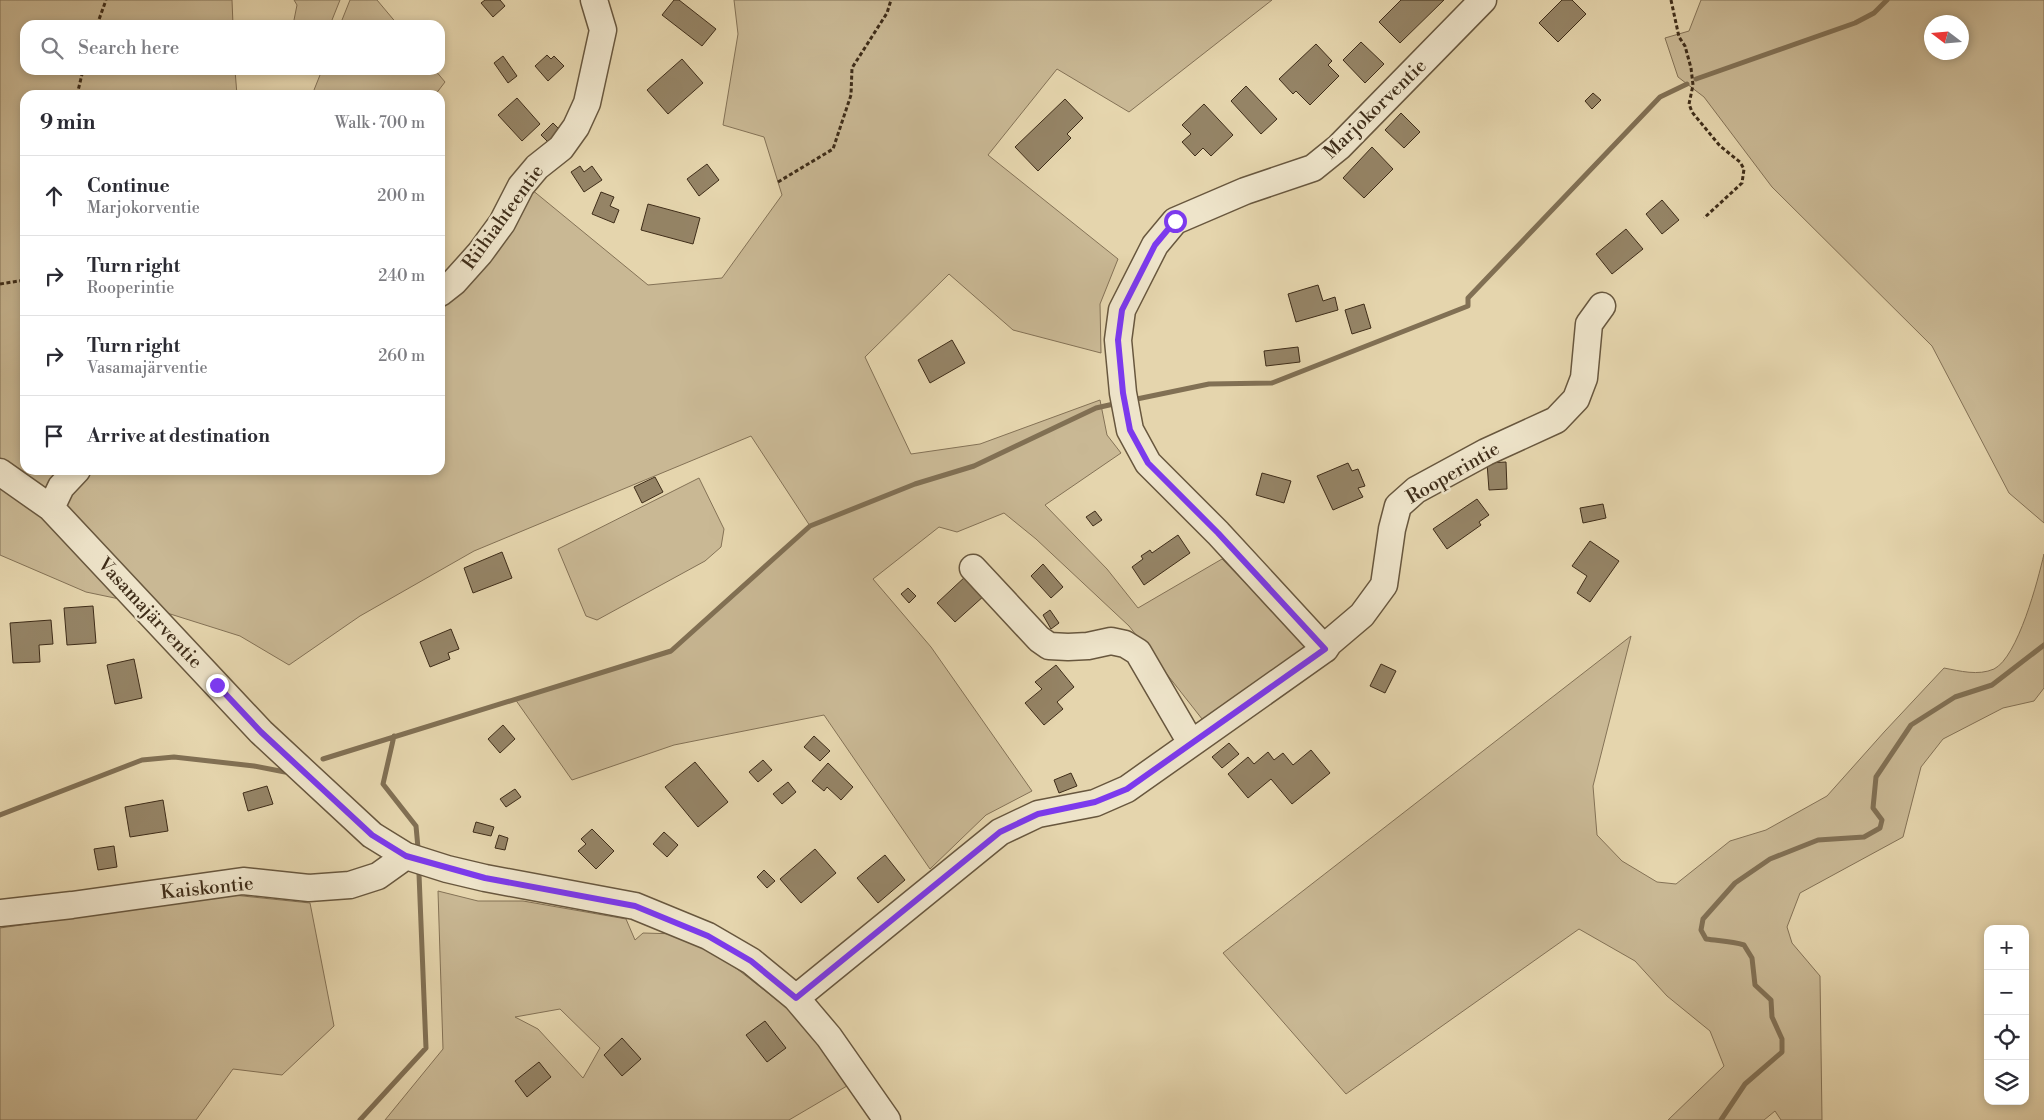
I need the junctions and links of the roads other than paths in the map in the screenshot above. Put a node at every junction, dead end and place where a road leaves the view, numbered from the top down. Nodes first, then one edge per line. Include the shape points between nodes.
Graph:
1 (594, 0) edge
2 (1483, 0) edge
3 (445, 289) edge
4 (1602, 306) dead end
5 (0, 472) edge
6 (72, 475) edge
7 (51, 508) junction
8 (973, 568) dead end
9 (1325, 649) junction
10 (1191, 743) junction
11 (406, 856) junction
12 (0, 913) edge
13 (796, 998) junction
14 (887, 1120) edge

1 - 3 street, Riihiahteentie via 603,30 587,103 576,126 561,148 538,166 521,186 502,223 480,253
2 - 9 street, Marjokorventie via 1339,147 1313,168 1245,191 1175,221 1155,245 1122,310 1118,340 1124,402 1130,430 1148,463
4 - 9 street, Rooperintie via 1589,324 1584,378 1576,399 1556,420 1486,452 1416,490 1398,506 1384,585 1362,615
5 - 7 street, Vasamajärventie
6 - 7 street via 61,487
7 - 11 street, Vasamajärventie via 261,732 372,835
8 - 10 street via 1039,640 1049,646 1088,646 1111,640 1138,652
9 - 10 street, Rooperintie
10 - 13 street, Rooperintie via 1127,789 1095,802 1038,814 1000,832
11 - 12 street, Kaiskontie via 378,876 350,885 309,888 243,881
11 - 13 street, Vasamajärventie via 485,878 635,906 708,936 751,961
13 - 14 street, Vasamajärventie

